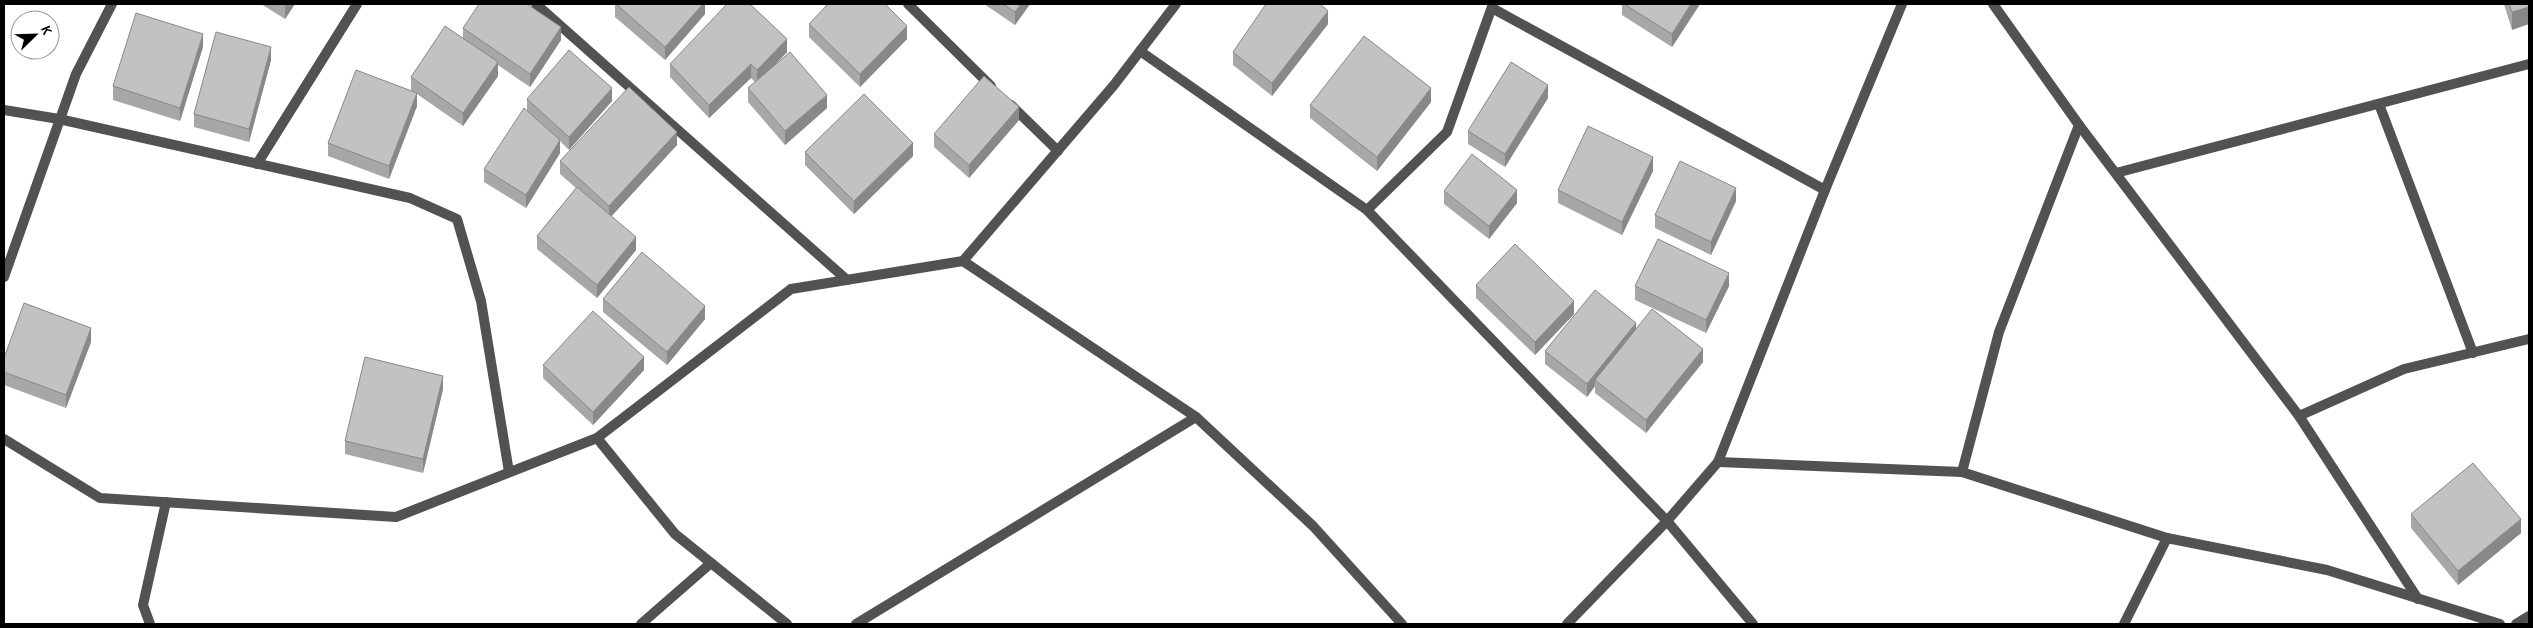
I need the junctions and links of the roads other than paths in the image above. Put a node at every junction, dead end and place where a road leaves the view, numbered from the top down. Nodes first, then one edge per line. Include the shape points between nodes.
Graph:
1 (112, 4) edge
2 (357, 4) edge
3 (536, 4) edge
4 (908, 4) edge
5 (1176, 4) edge
6 (1902, 4) edge
7 (1993, 4) edge
8 (1492, 6) edge
9 (1140, 51) junction
10 (2529, 64) edge
11 (2379, 104) junction
12 (4, 110) edge
13 (59, 119) junction
14 (2079, 125) junction
15 (1058, 151) junction
16 (257, 164) junction
17 (2116, 173) junction
18 (1825, 190) junction
19 (1367, 210) junction
20 (963, 261) junction
21 (4, 277) edge
22 (847, 280) junction
23 (2529, 339) edge
24 (2473, 353) junction
25 (1196, 416) junction
26 (2299, 416) junction
27 (4, 438) edge
28 (597, 438) junction
29 (1718, 462) junction
30 (509, 472) junction
31 (1962, 472) junction
32 (166, 502) junction
33 (1666, 521) junction
34 (2167, 538) junction
35 (711, 563) junction
36 (2418, 599) junction
37 (2529, 616) edge
38 (150, 624) edge
39 (641, 624) edge
40 (787, 624) edge
41 (856, 624) edge
42 (1402, 624) edge
43 (1567, 624) edge
44 (1752, 624) edge
45 (2124, 624) edge
46 (2500, 624) edge
47 (2516, 624) edge

1 - 13 street via 76,74
2 - 16 street
3 - 22 street
4 - 15 street
5 - 9 street
6 - 18 street
7 - 14 street
8 - 18 street
8 - 19 street via 1447,132
9 - 15 street
9 - 19 street
10 - 11 street
11 - 17 street
11 - 24 street
12 - 13 street
13 - 16 street
13 - 21 street
14 - 17 street
14 - 31 street via 1999,332
15 - 20 street
16 - 30 street via 410,198 457,219 481,301
17 - 26 street
18 - 29 street
19 - 33 street
20 - 22 street
20 - 25 street
22 - 28 street via 792,289
23 - 24 street
24 - 26 street via 2404,369
25 - 41 street
25 - 42 street via 1313,526
26 - 36 street
27 - 32 street via 100,498
28 - 30 street
28 - 35 street via 675,534
29 - 31 street
29 - 33 street
30 - 32 street via 396,517
31 - 34 street
32 - 38 street via 143,605
33 - 43 street
33 - 44 street
34 - 36 street via 2327,570
34 - 45 street
35 - 39 street
35 - 40 street
36 - 46 street
37 - 47 street

